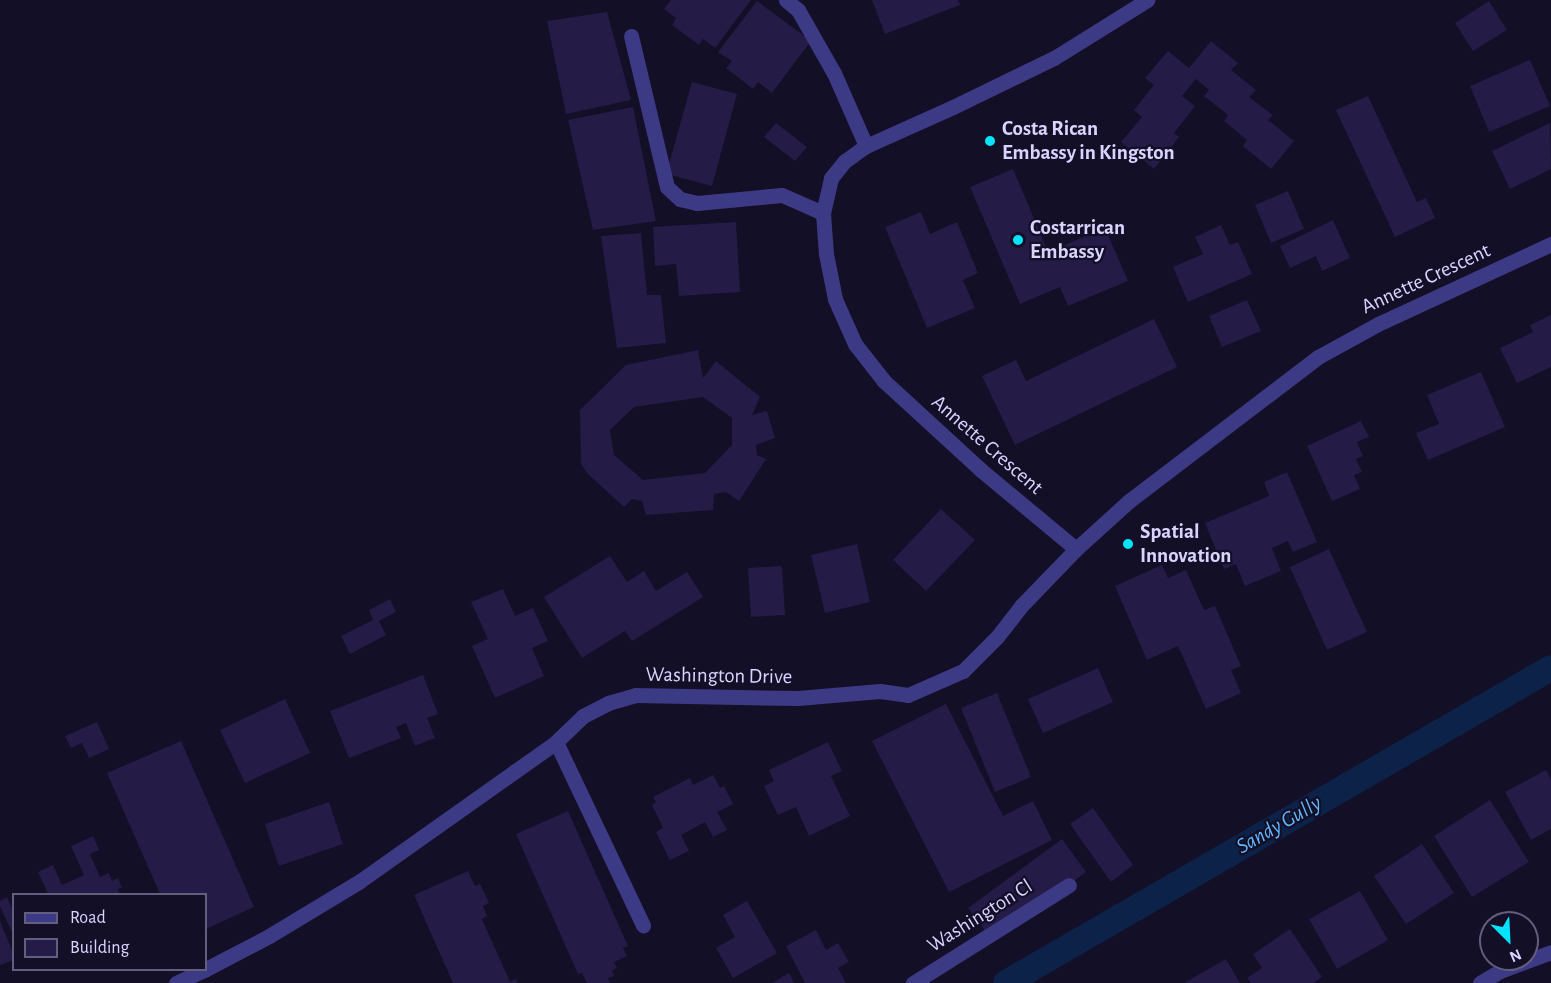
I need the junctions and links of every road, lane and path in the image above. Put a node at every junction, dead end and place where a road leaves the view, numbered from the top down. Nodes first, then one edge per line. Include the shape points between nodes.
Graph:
1 (786, 0) edge
2 (1148, 0) edge
3 (631, 36) dead end
4 (866, 146) junction
5 (823, 213) junction
6 (1551, 244) edge
7 (1076, 549) junction
8 (556, 742) junction
9 (1069, 885) dead end
10 (643, 926) dead end
11 (1551, 952) edge
12 (207, 968) edge
13 (201, 971) edge
14 (176, 983) edge
15 (913, 983) edge
16 (1480, 983) edge

1 - 4 street via 798,10 834,73
2 - 4 street, Annette Crescent via 1054,58
3 - 5 street via 667,187 680,199 697,203 782,195
4 - 5 street, Annette Crescent via 845,161 831,178
5 - 7 street, Annette Crescent via 835,299 855,344 884,381 981,470
6 - 7 street, Annette Crescent via 1378,324 1318,357 1130,501
7 - 8 street, Washington Drive via 1022,605 998,637 963,670 908,695 636,695 583,716
8 - 10 street
8 - 12 street, Washington Drive via 360,881
9 - 15 street, Washington Cl
11 - 16 street
13 - 14 street, Washington Drive

